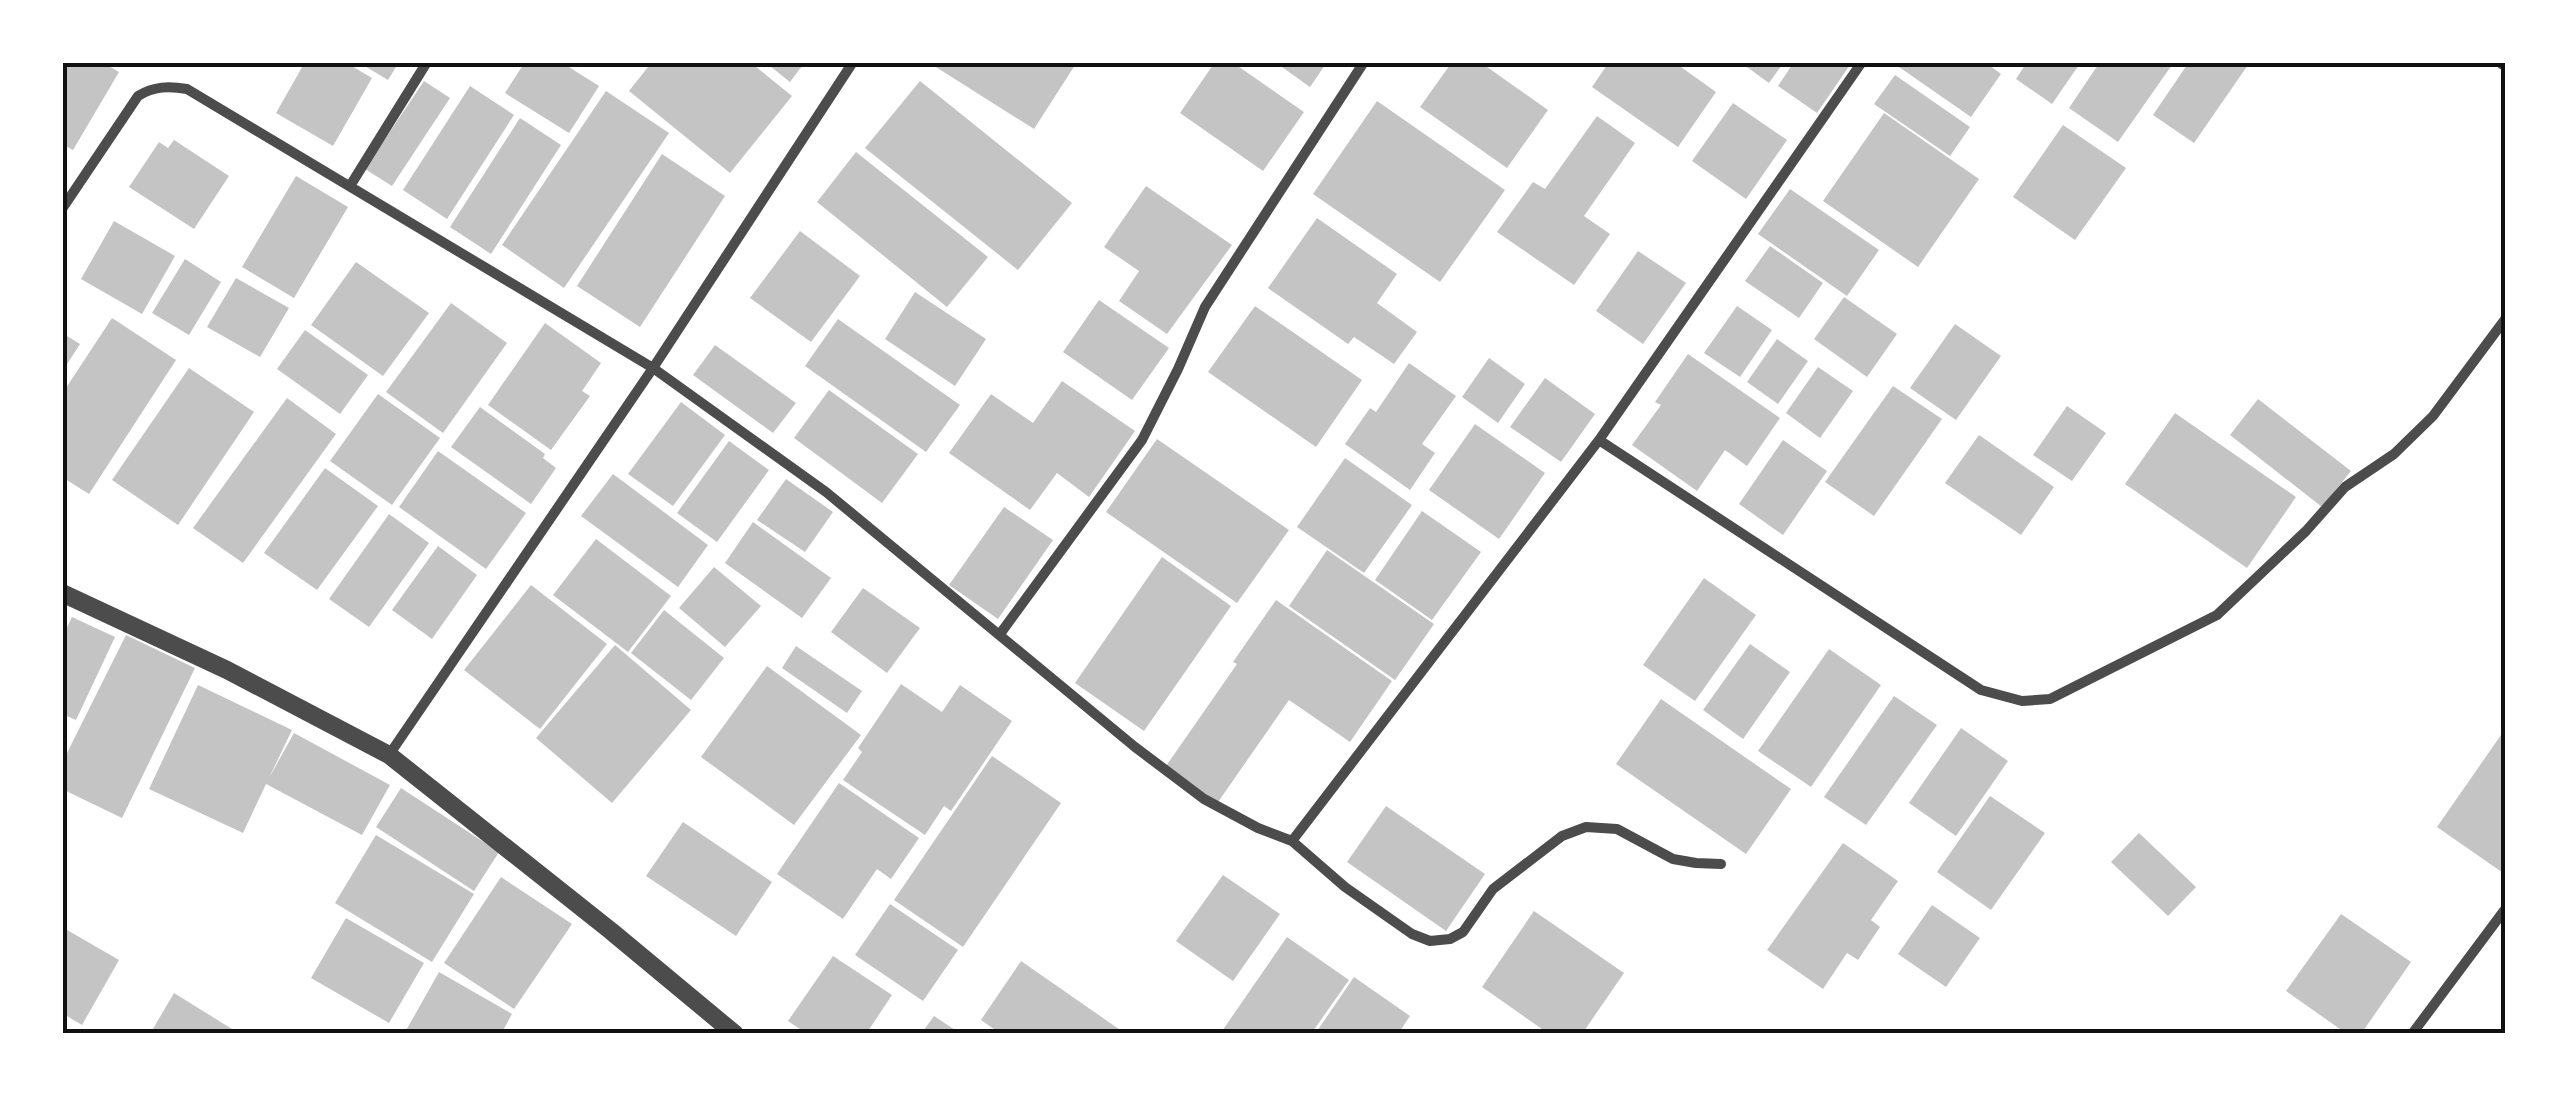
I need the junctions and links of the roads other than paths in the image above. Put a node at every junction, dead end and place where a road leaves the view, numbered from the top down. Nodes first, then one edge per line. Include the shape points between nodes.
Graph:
1 (427, 62) edge
2 (853, 62) edge
3 (1364, 62) edge
4 (1862, 62) edge
5 (2499, 62) edge
6 (2506, 67) edge
7 (350, 186) junction
8 (62, 209) edge
9 (2504, 324) edge
10 (653, 368) junction
11 (1598, 440) junction
12 (62, 594) edge
13 (1000, 634) junction
14 (389, 755) junction
15 (1292, 841) junction
16 (1721, 864) dead end
17 (2506, 908) edge
18 (735, 1034) edge
19 (2412, 1034) edge

1 - 7 street
2 - 10 street
3 - 13 street via 1205,307 1142,440
4 - 11 street
5 - 6 street
7 - 8 street via 187,89 162,87 138,96
7 - 10 street
9 - 11 street via 2433,416 2394,454 2345,487 2217,615 2050,699 2022,701 1980,690
10 - 13 street via 826,492
10 - 14 street
11 - 15 street
12 - 14 street
13 - 15 street via 1204,800
14 - 18 street
15 - 16 street via 1358,896 1430,941 1462,932 1493,889 1562,836 1586,827 1617,829 1672,858
17 - 19 street

